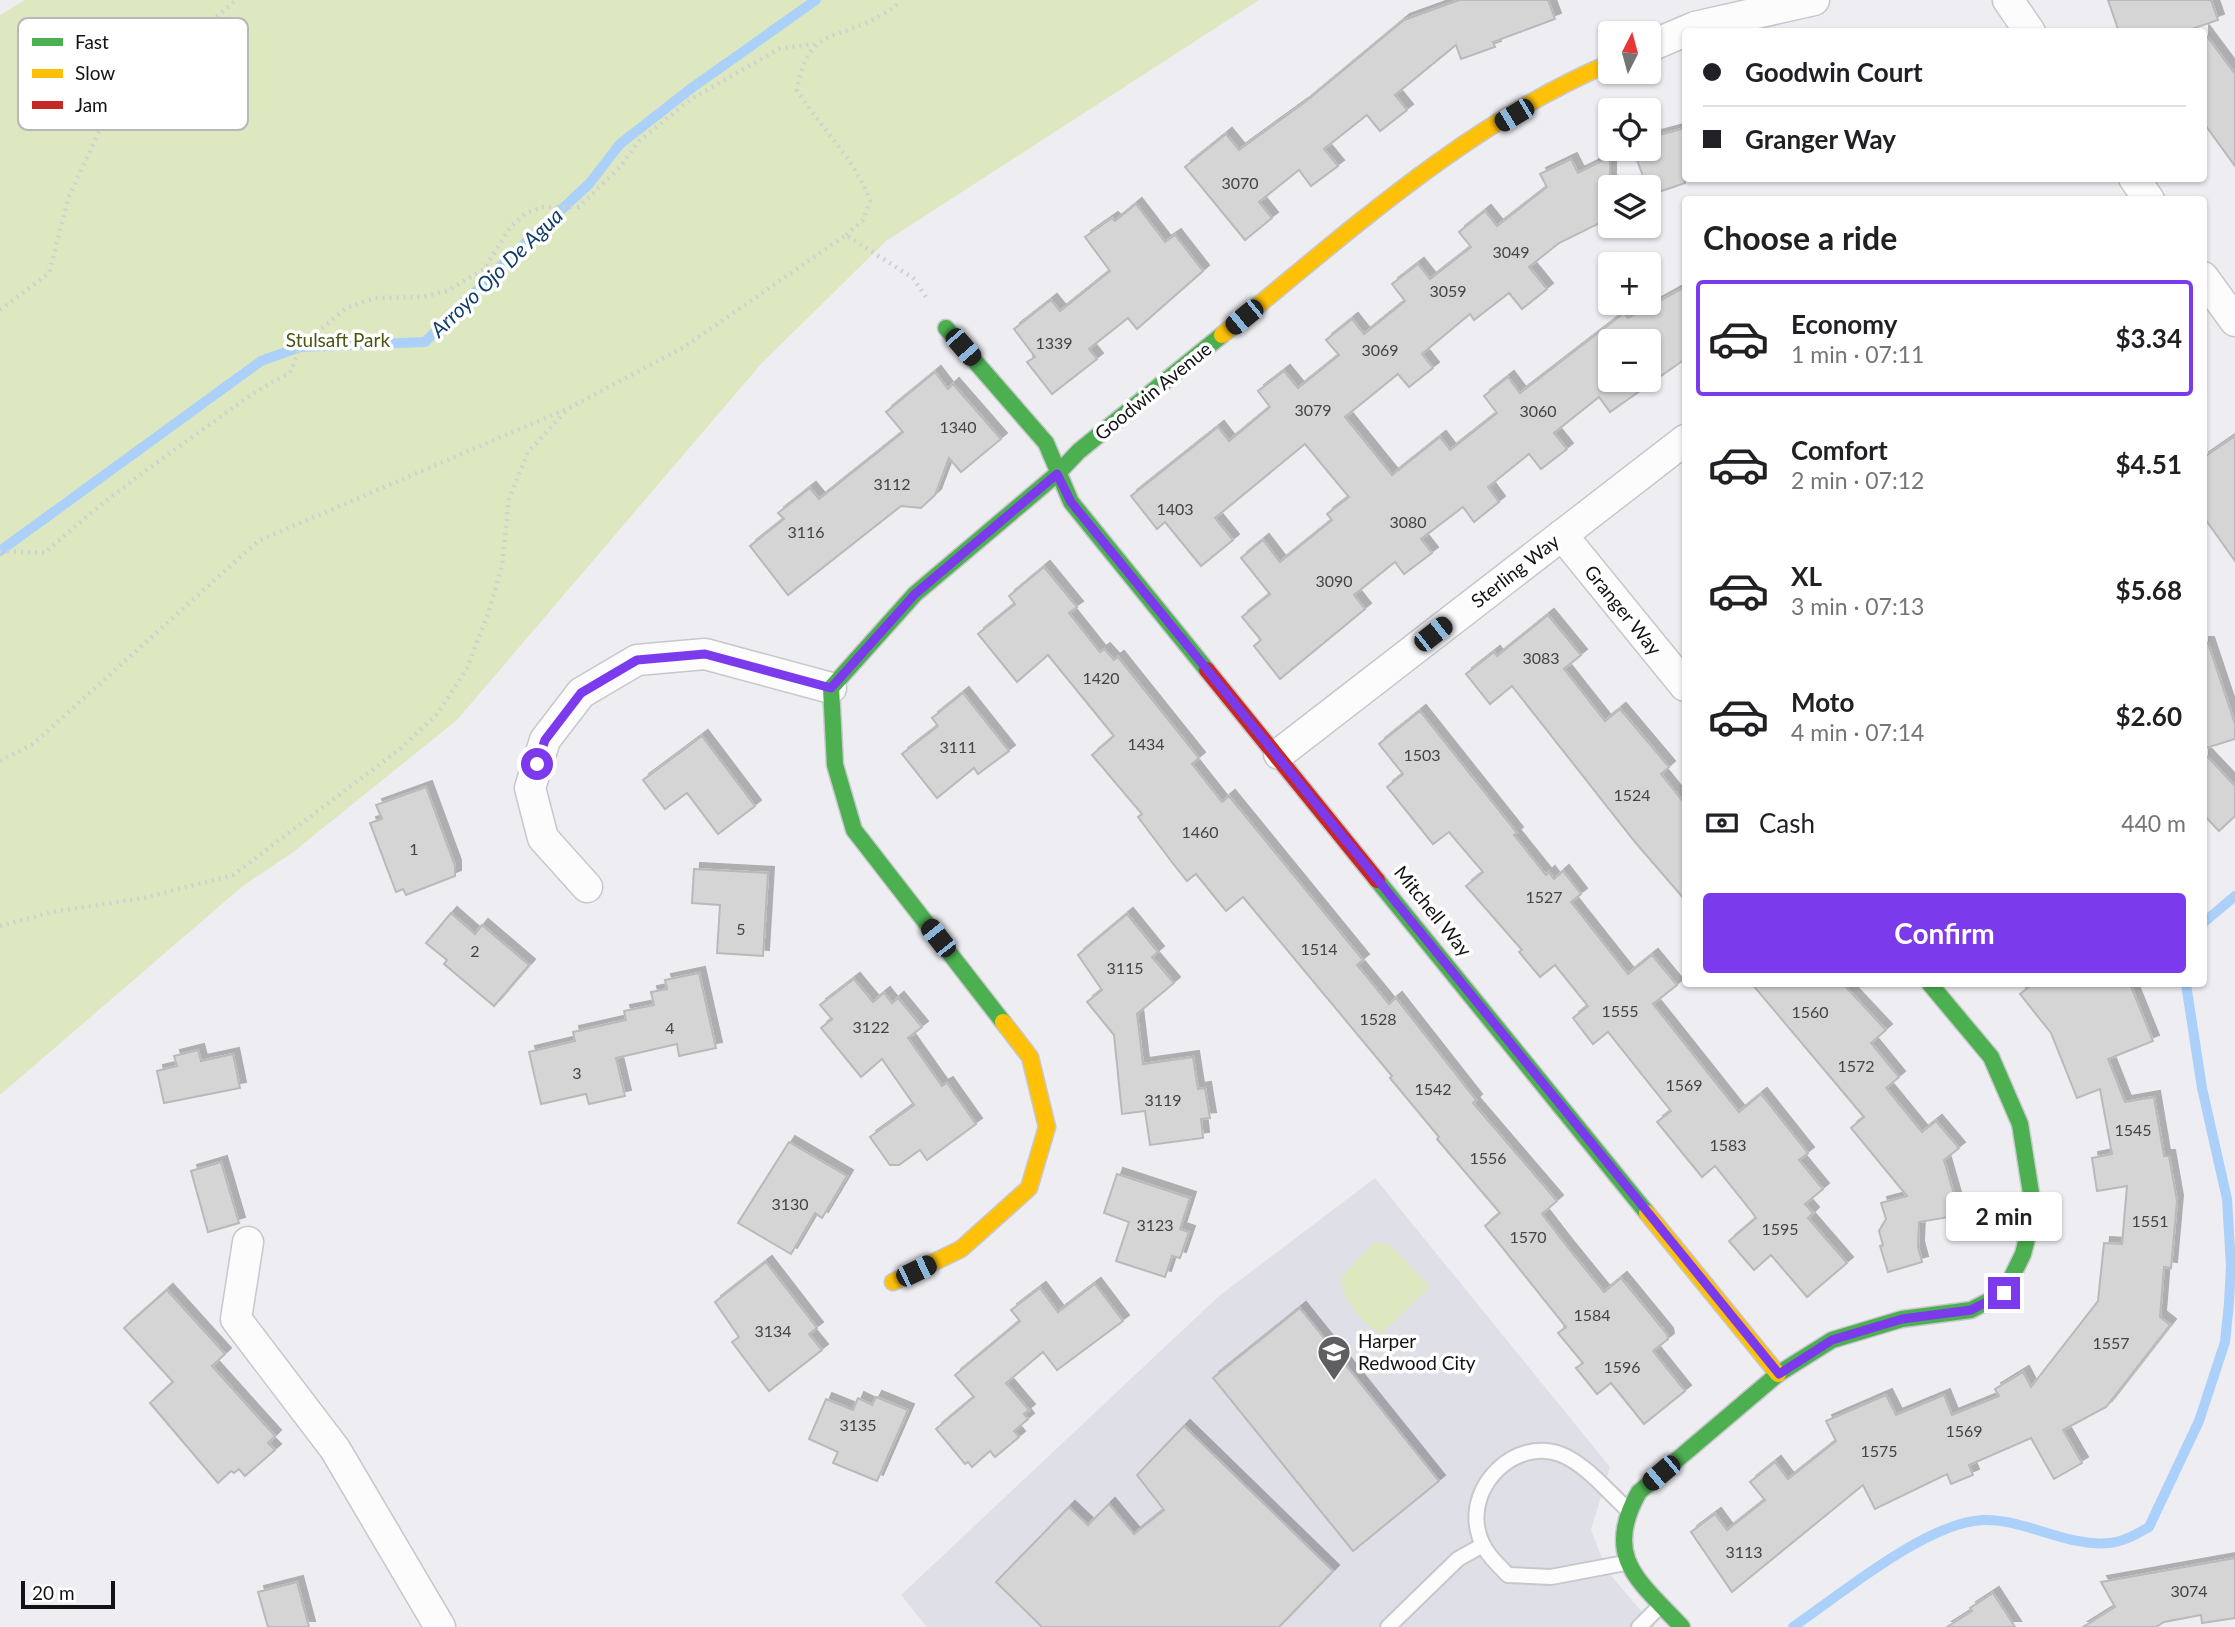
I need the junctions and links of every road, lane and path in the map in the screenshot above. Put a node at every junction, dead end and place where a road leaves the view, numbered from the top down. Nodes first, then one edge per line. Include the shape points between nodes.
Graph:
1 (236, 0) edge
2 (900, 0) edge
3 (1814, 0) edge
4 (2008, 0) edge
5 (215, 18) edge
6 (1693, 28) edge
7 (2027, 28) edge
8 (1682, 33) edge
9 (1661, 41) edge
10 (814, 44) junction
11 (1598, 68) edge
12 (100, 130) edge
13 (846, 235) junction
14 (2207, 282) edge
15 (0, 310) edge
16 (2235, 321) edge
17 (946, 328) joint
18 (569, 408) junction
19 (1682, 442) edge
20 (1057, 474) junction
21 (1562, 535) junction
22 (0, 551) edge
23 (1682, 681) edge
24 (831, 688) junction
25 (1279, 754) junction
26 (0, 761) edge
27 (587, 887) dead end
28 (0, 926) edge
29 (1933, 987) edge
30 (248, 1242) dead end
31 (893, 1282) dead end
32 (1779, 1374) junction
33 (1627, 1509) junction
34 (1483, 1545) junction
35 (1625, 1563) junction
36 (1662, 1604) junction
37 (440, 1627) edge
38 (1388, 1627) edge
39 (1639, 1627) edge
40 (1682, 1627) edge

1 - 5 path
2 - 10 path via 872,20
3 - 6 street
4 - 7 street
8 - 9 street
10 - 13 path via 801,67 797,90 852,161 870,201 863,220
10 - 22 path via 779,49 691,99 638,142 621,166 579,207 542,207 526,213 511,226 484,269 447,290 422,297 375,298 346,308 300,347 289,373 260,386 155,463 45,553
11 - 20 street, Goodwin Avenue via 1429,166 1079,451
12 - 15 path via 69,196 49,273
13 - 17 path via 913,278
13 - 18 path via 684,347
14 - 16 street
17 - 20 street, Mitchell Way via 1046,443
18 - 26 path via 258,541 33,744
18 - 28 path via 528,452 509,499 502,566 467,668 438,713 400,749 233,875
19 - 21 street, Sterling Way
20 - 24 street, Goodwin Avenue via 915,594
20 - 25 street, Mitchell Way via 1071,502
21 - 23 street, Granger Way
21 - 25 street, Sterling Way
24 - 27 street via 705,654 637,660 581,693 545,740 530,788 543,838
24 - 31 street via 835,765 854,830 1030,1057 1046,1127 1029,1188 961,1249
25 - 32 street, Mitchell Way
29 - 32 street via 1991,1057 2020,1124 2034,1212 2023,1254 2004,1293 1971,1310 1902,1319 1832,1340
30 - 37 street via 236,1319 335,1448
32 - 33 street via 1642,1489
33 - 34 lane via 1576,1462 1558,1453 1531,1450 1505,1462 1487,1481 1479,1502 1477,1529
33 - 35 street via 1620,1533
34 - 35 lane via 1508,1575 1551,1577
34 - 38 lane via 1458,1559
35 - 36 street
36 - 39 lane
36 - 40 street

